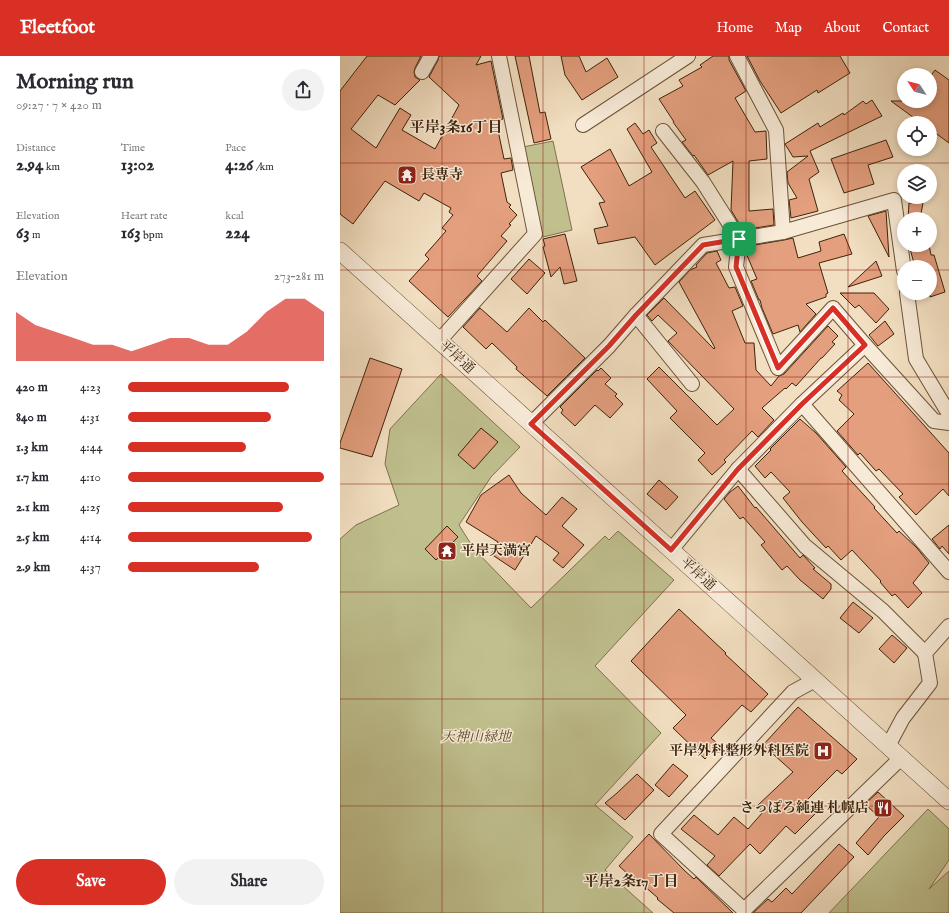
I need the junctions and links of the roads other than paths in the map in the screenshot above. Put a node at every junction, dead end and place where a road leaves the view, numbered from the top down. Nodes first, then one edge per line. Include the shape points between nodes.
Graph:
1 (431, 56) edge
2 (499, 56) edge
3 (688, 56) edge
4 (737, 56) edge
5 (422, 72) dead end
6 (583, 125) dead end
7 (664, 131) dead end
8 (783, 232) junction
9 (739, 239) junction
10 (340, 251) edge
11 (902, 260) edge
12 (908, 300) edge
13 (636, 315) junction
14 (439, 341) junction
15 (865, 345) junction
16 (692, 384) dead end
17 (802, 404) junction
18 (949, 414) edge
19 (949, 422) edge
20 (531, 424) junction
21 (738, 469) junction
22 (671, 550) junction
23 (949, 572) edge
24 (949, 626) edge
25 (925, 653) junction
26 (815, 680) junction
27 (888, 746) junction
28 (902, 758) junction
29 (949, 801) edge

1 - 5 street
2 - 14 street via 535,234
3 - 6 street
4 - 8 street via 776,130
7 - 9 street via 703,182
8 - 9 street
8 - 11 street via 894,200
9 - 13 street via 703,245
9 - 15 street via 736,267 778,368 833,308
10 - 14 street, 平岸通
12 - 18 street via 916,360
13 - 16 street
13 - 20 street via 609,346
14 - 20 street, 平岸通
15 - 17 street
15 - 19 street via 934,420
17 - 21 street
17 - 23 street
20 - 22 street, 平岸通
21 - 22 street
21 - 25 street via 805,546 883,611
22 - 26 street, 平岸通
24 - 25 street
25 - 27 street via 930,683 903,718
26 - 27 street, 平岸通
26 - 28 street via 793,692 661,834 744,910
27 - 28 street, 平岸通
28 - 29 street, 平岸通

